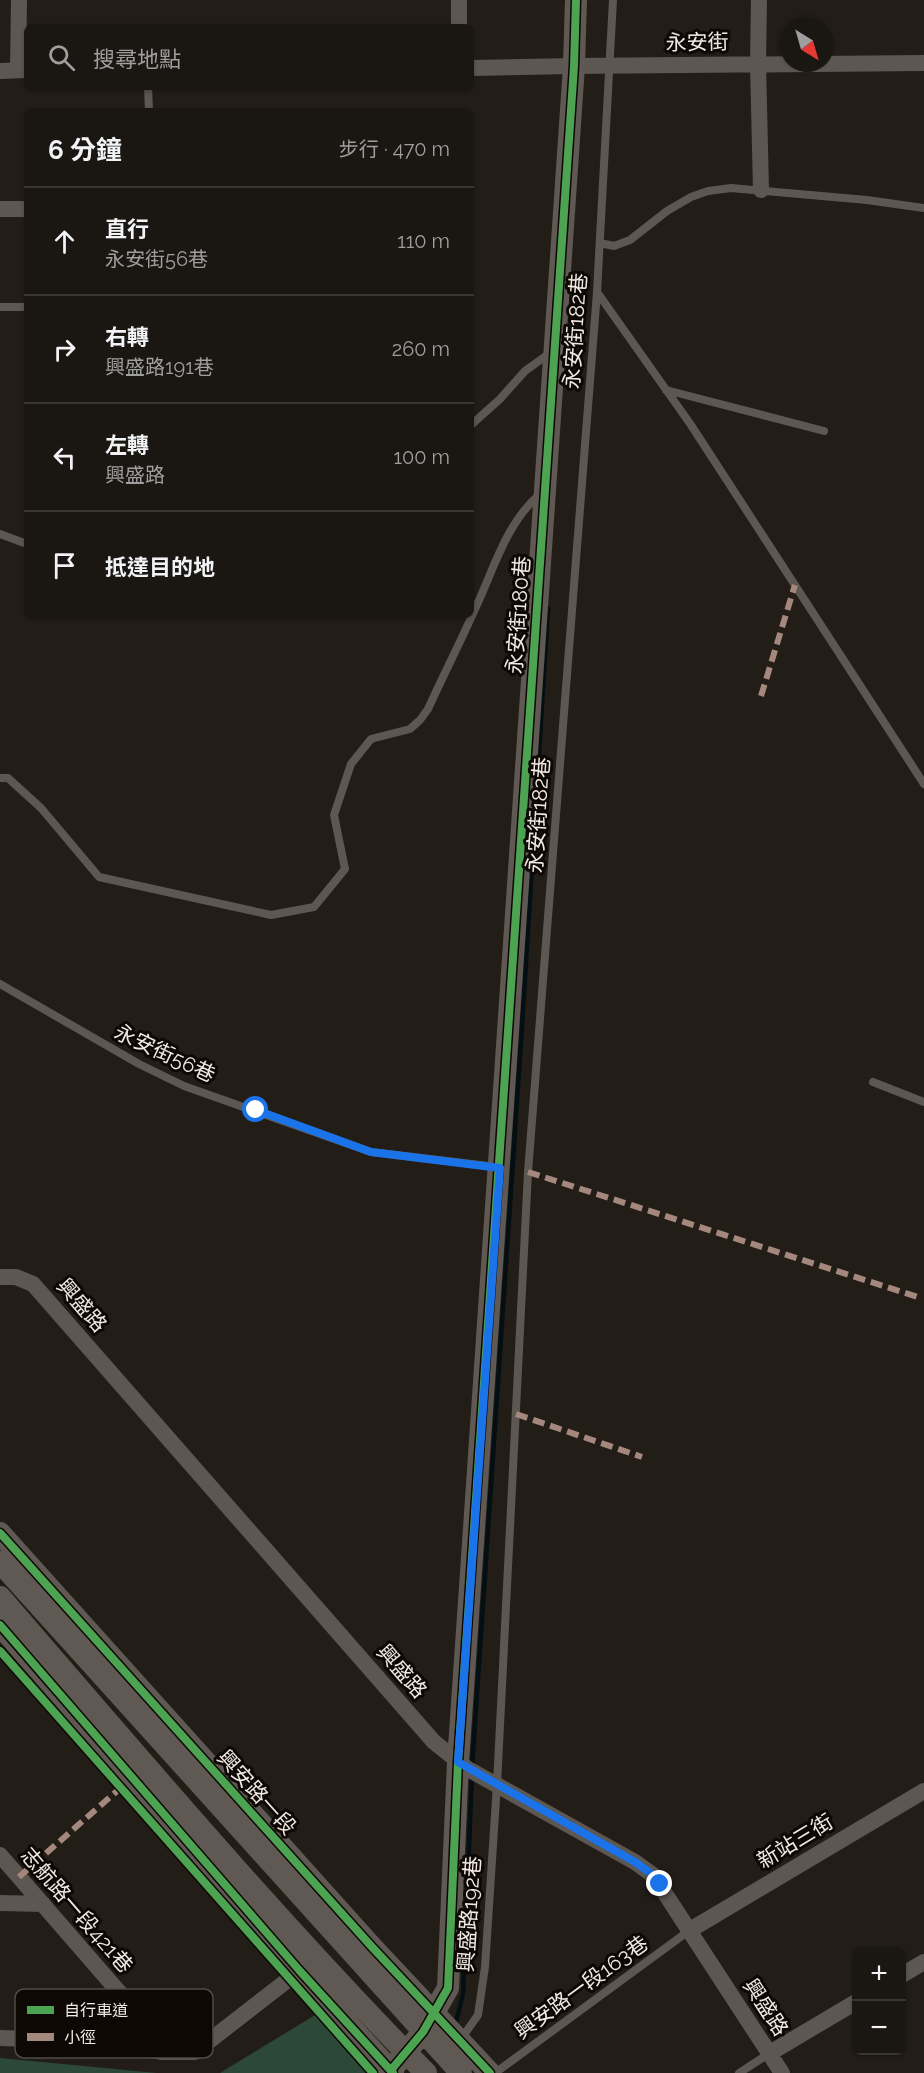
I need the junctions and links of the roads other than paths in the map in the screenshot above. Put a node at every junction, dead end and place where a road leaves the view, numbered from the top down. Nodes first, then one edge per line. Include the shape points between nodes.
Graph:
1 (19, 0) edge
2 (459, 0) edge
3 (576, 0) edge
4 (613, 0) edge
5 (759, 0) edge
6 (459, 24) edge
7 (924, 63) edge
8 (758, 64) junction
9 (579, 66) junction
10 (610, 66) junction
11 (474, 68) edge
12 (22, 70) edge
13 (0, 71) edge
14 (148, 90) edge
15 (149, 108) edge
16 (761, 190) junction
17 (0, 208) edge
18 (924, 208) edge
19 (24, 209) edge
20 (600, 243) junction
21 (597, 292) junction
22 (0, 307) edge
23 (24, 307) edge
24 (553, 351) junction
25 (666, 390) junction
26 (474, 423) edge
27 (824, 431) dead end
28 (545, 489) junction
29 (0, 534) edge
30 (24, 543) edge
31 (474, 612) edge
32 (471, 618) edge
33 (0, 778) edge
34 (924, 784) edge
35 (0, 984) edge
36 (873, 1082) dead end
37 (924, 1102) edge
38 (500, 1168) junction
39 (0, 1277) edge
40 (2, 1539) edge
41 (0, 1562) edge
42 (0, 1597) edge
43 (0, 1625) edge
44 (173, 1741) junction
45 (463, 1766) junction
46 (139, 1772) junction
47 (492, 1781) junction
48 (924, 1791) edge
49 (0, 1855) edge
50 (0, 1903) edge
51 (43, 1905) junction
52 (690, 1930) junction
53 (307, 1962) junction
54 (924, 1962) edge
55 (906, 1973) edge
56 (116, 1989) edge
57 (852, 2004) edge
58 (429, 2023) junction
59 (0, 2038) edge
60 (15, 2038) edge
61 (213, 2038) edge
62 (460, 2041) junction
63 (406, 2053) junction
64 (770, 2053) junction
65 (392, 2072) edge
66 (426, 2073) edge
67 (461, 2073) edge
68 (490, 2073) edge
69 (495, 2073) edge
70 (739, 2073) edge
71 (782, 2073) edge

1 - 12 street
2 - 6 street
3 - 9 street, 永安街180巷
4 - 10 lane, 永安街182巷
5 - 8 street
7 - 8 street, 永安街
8 - 10 street, 永安街
8 - 16 street
9 - 10 street, 永安街
9 - 11 street, 永安街
9 - 24 street, 永安街180巷
10 - 20 lane, 永安街182巷
12 - 13 street
14 - 15 lane
16 - 18 lane
16 - 20 lane via 708,191 667,211 630,240 614,246
17 - 19 street
20 - 21 lane, 永安街182巷
21 - 25 lane
21 - 47 lane, 永安街182巷 via 528,1172
22 - 23 lane
24 - 26 lane via 525,371
24 - 28 street, 永安街180巷
25 - 27 lane
25 - 34 lane
28 - 31 lane via 526,506 509,532
28 - 38 street, 永安街180巷
29 - 30 lane
32 - 33 lane via 420,720 410,729 371,739 351,764 334,815 345,869 314,907 271,915 99,877 41,808 8,778
35 - 38 lane, 永安街56巷 via 184,1086 371,1152
36 - 37 lane
38 - 45 street, 永安街180巷
39 - 45 street, 興盛路 via 16,1277 33,1284 434,1742
40 - 44 street, 興安路一段
41 - 44 street, 興安路一段
42 - 46 street
43 - 46 street
44 - 58 street, 興安路一段
45 - 47 street, 興盛路
45 - 58 street, 永安街180巷 via 448,1989
46 - 53 street
47 - 52 street, 興盛路 via 653,1875
47 - 62 lane, 興盛路192巷 via 484,1967 478,2015
48 - 52 street, 新站三街
49 - 51 street, 志航路一段421巷
50 - 51 street
51 - 56 street, 志航路一段421巷
52 - 64 street, 興盛路
52 - 69 lane, 興安路一段163巷
53 - 61 street
53 - 63 street
53 - 65 street
54 - 55 street
57 - 64 street
58 - 62 street, 興安路一段
58 - 63 street, 永安街180巷
58 - 67 street, 興安路一段
59 - 60 street
62 - 68 street, 興安路一段
63 - 65 street, 永安街180巷
63 - 66 street
64 - 70 lane
64 - 71 street, 興盛路

